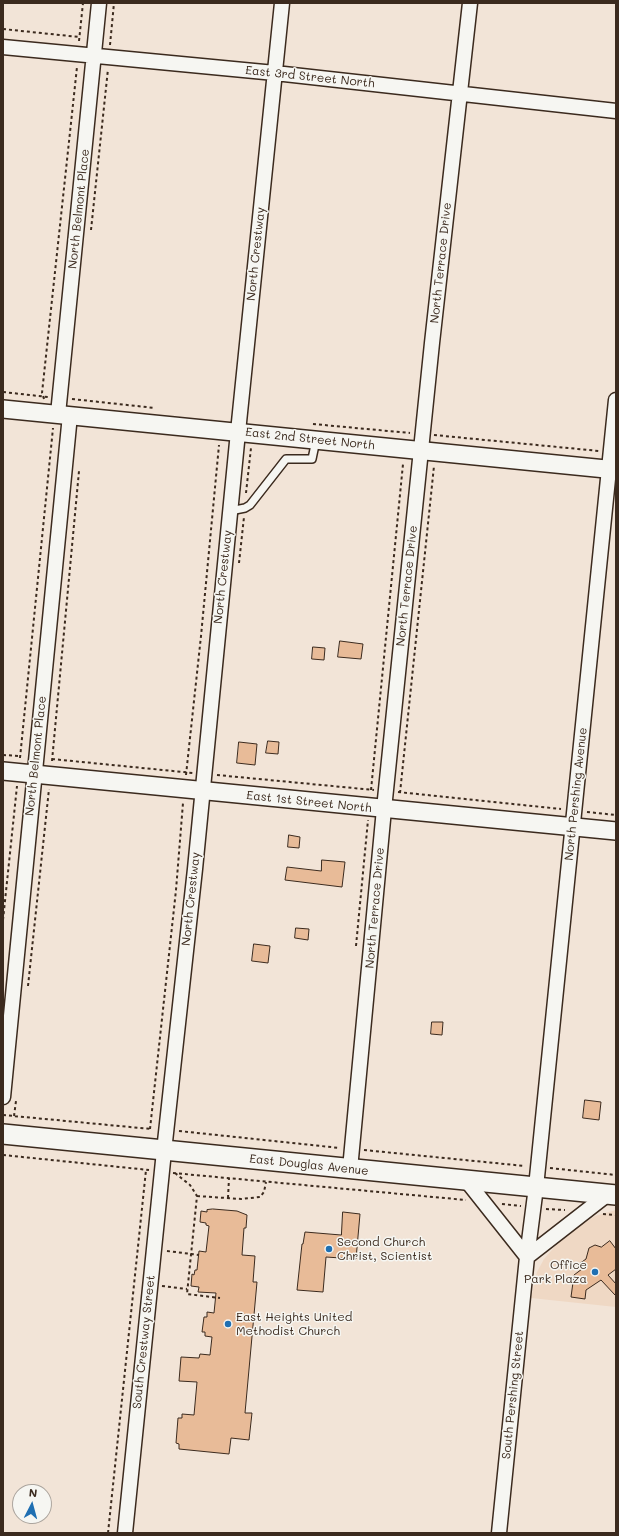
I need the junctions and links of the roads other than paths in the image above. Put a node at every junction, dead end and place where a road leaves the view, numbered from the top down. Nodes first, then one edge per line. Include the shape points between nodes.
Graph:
1 (99, 3) edge
2 (282, 3) edge
3 (470, 3) edge
4 (3, 47) edge
5 (94, 56) junction
6 (275, 73) junction
7 (460, 94) junction
8 (616, 111) edge
9 (616, 400) edge
10 (3, 409) edge
11 (64, 409) junction
12 (238, 432) junction
13 (316, 440) junction
14 (424, 444) junction
15 (613, 469) edge
16 (230, 511) junction
17 (22, 766) edge
18 (203, 791) junction
19 (377, 808) junction
20 (574, 819) junction
21 (616, 832) edge
22 (3, 1097) edge
23 (3, 1134) edge
24 (164, 1151) junction
25 (350, 1169) junction
26 (466, 1180) junction
27 (536, 1187) junction
28 (612, 1195) edge
29 (527, 1257) junction
30 (125, 1533) edge
31 (499, 1533) edge

1 - 5 street, North Belmont Place
2 - 6 street, North Crestway
3 - 7 street, North Terrace Drive
4 - 5 street, East 3rd Street North
5 - 6 street, East 3rd Street North
5 - 11 street, North Belmont Place
6 - 7 street, East 3rd Street North
6 - 12 street, North Crestway
7 - 8 street, East 3rd Street North
7 - 14 street, North Terrace Drive
9 - 15 street, North Pershing Avenue via 611,452
10 - 11 street, East 2nd Street North
11 - 12 street, East 2nd Street North
11 - 17 street, North Belmont Place
12 - 13 street, East 2nd Street North
12 - 16 street, North Crestway
13 - 14 street, East 2nd Street North
13 - 16 lane via 312,459 286,459 250,505
14 - 15 street, East 2nd Street North
14 - 19 street, North Terrace Drive via 393,792
15 - 20 street, North Pershing Avenue
16 - 18 street, North Crestway
17 - 18 street, East 1st Street North
17 - 22 street, North Belmont Place
18 - 19 street, East 1st Street North
18 - 24 street, North Crestway
19 - 20 street, East 1st Street North
19 - 25 street, North Terrace Drive
20 - 21 street, East 1st Street North
20 - 27 street, North Pershing Avenue
23 - 24 main road, East Douglas Avenue
24 - 25 main road, East Douglas Avenue
24 - 30 street, South Crestway Street via 168,1172
25 - 26 main road, East Douglas Avenue
26 - 27 main road, East Douglas Avenue
26 - 29 street
27 - 28 main road, East Douglas Avenue
27 - 29 street, South Pershing Street
28 - 29 street
29 - 31 street, South Pershing Street

